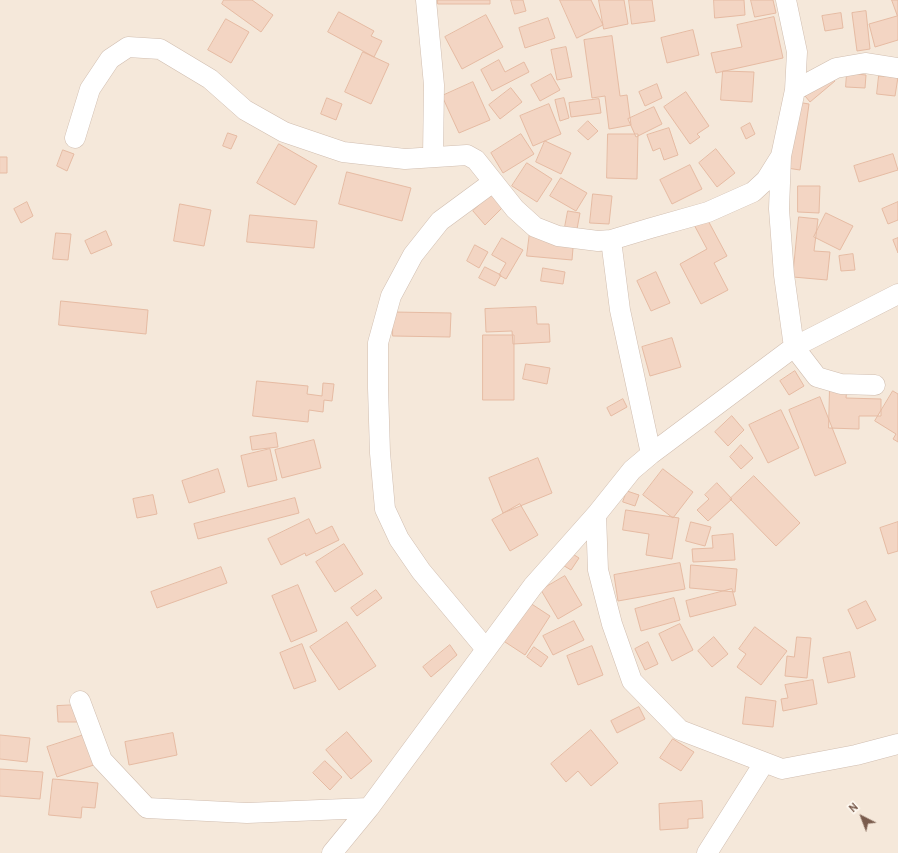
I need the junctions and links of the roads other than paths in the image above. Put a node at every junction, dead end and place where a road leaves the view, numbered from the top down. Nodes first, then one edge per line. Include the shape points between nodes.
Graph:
1 (426, 0) edge
2 (786, 0) edge
3 (898, 68) edge
4 (795, 90) junction
5 (76, 138) dead end
6 (781, 156) junction
7 (433, 157) junction
8 (493, 182) junction
9 (611, 240) junction
10 (898, 294) edge
11 (794, 347) junction
12 (875, 385) dead end
13 (651, 454) junction
14 (596, 515) junction
15 (486, 649) junction
16 (80, 701) dead end
17 (898, 744) edge
18 (764, 763) junction
19 (369, 808) junction
20 (332, 853) edge
21 (707, 853) edge

1 - 7 street via 434,85
2 - 4 street via 796,52
3 - 4 street via 865,63 836,68
4 - 6 street
5 - 7 street via 90,89 110,59 128,47 160,49 210,79 245,110 284,132 343,152 405,159
6 - 9 street via 766,180 753,192 708,212
6 - 11 street via 779,209 784,274
7 - 8 street via 467,155 476,160
8 - 9 street via 515,209 535,227 558,236
8 - 15 street via 440,221 413,255 391,296 378,343 380,454 385,509 399,539 421,571
9 - 13 street via 620,310
10 - 11 street
11 - 12 street via 817,377 841,384
11 - 13 street
13 - 14 street via 632,470
14 - 15 street via 533,586
14 - 18 street via 598,570 612,624 632,681 680,730
15 - 19 street
16 - 19 street via 102,760 147,808 247,813
17 - 18 street via 782,769
18 - 21 street
19 - 20 street

